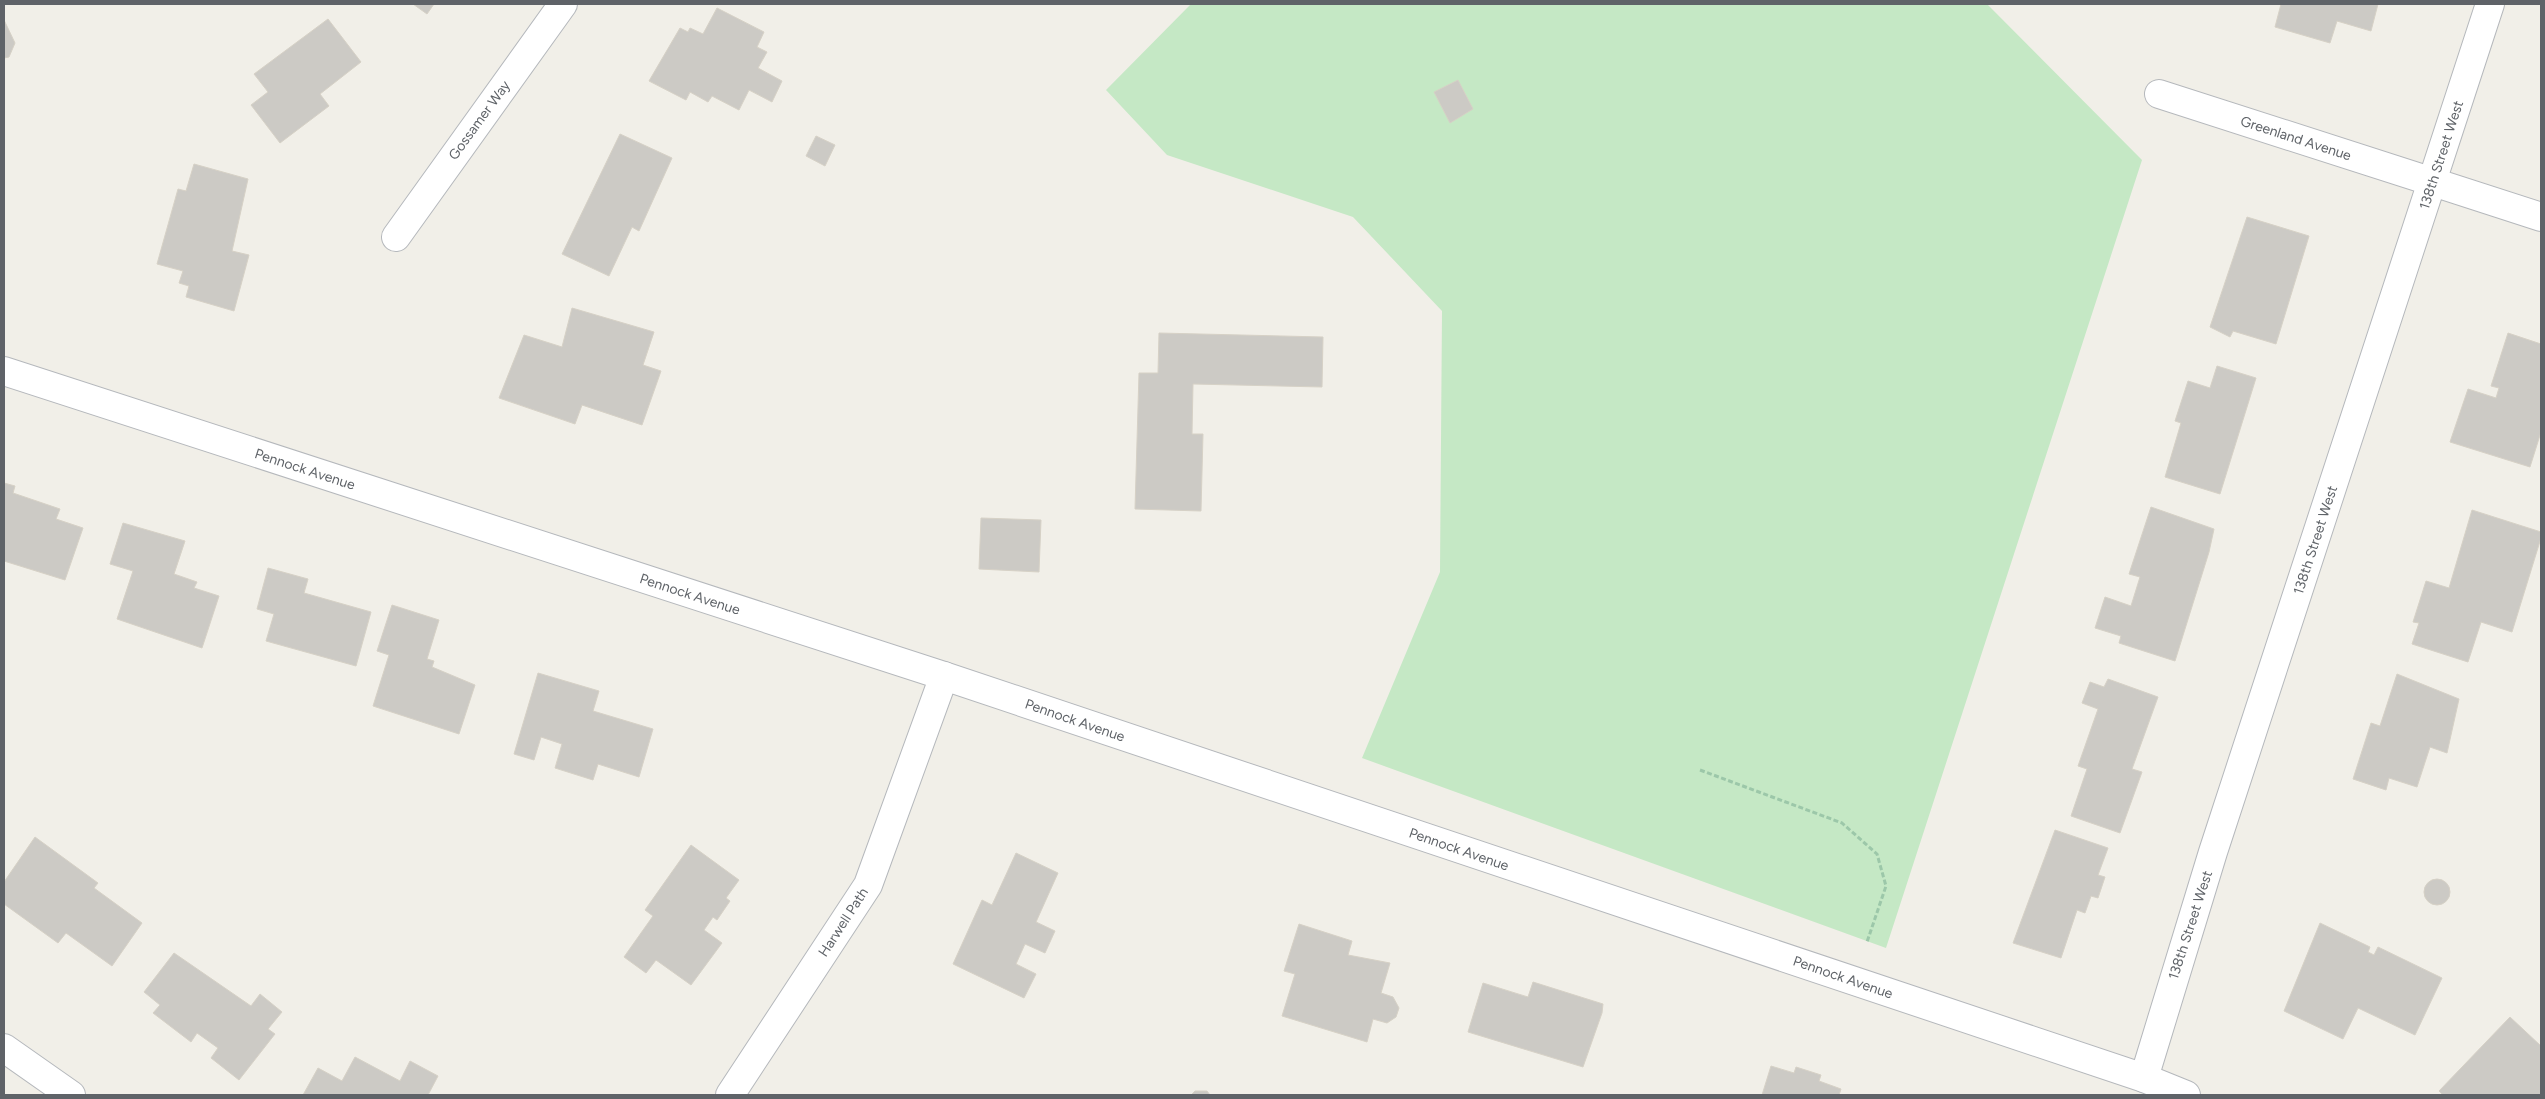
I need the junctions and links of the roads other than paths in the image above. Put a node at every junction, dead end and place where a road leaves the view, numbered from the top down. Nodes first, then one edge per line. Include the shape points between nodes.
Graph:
1 (563, 4) edge
2 (2490, 4) edge
3 (2159, 94) dead end
4 (2432, 182) junction
5 (2541, 217) edge
6 (396, 237) dead end
7 (4, 371) edge
8 (944, 676) junction
9 (4, 1048) edge
10 (2144, 1078) junction
11 (71, 1095) edge
12 (730, 1095) edge
13 (2186, 1095) edge

1 - 6 street, Gossamer Way
2 - 4 street, 138th Street West
3 - 4 street, Greenland Avenue
4 - 5 street
4 - 10 street, 138th Street West via 2210,861
7 - 8 street, Pennock Avenue
8 - 10 street, Pennock Avenue
8 - 12 street, Harwell Path via 868,885
9 - 11 street
10 - 13 street, Pennock Avenue

